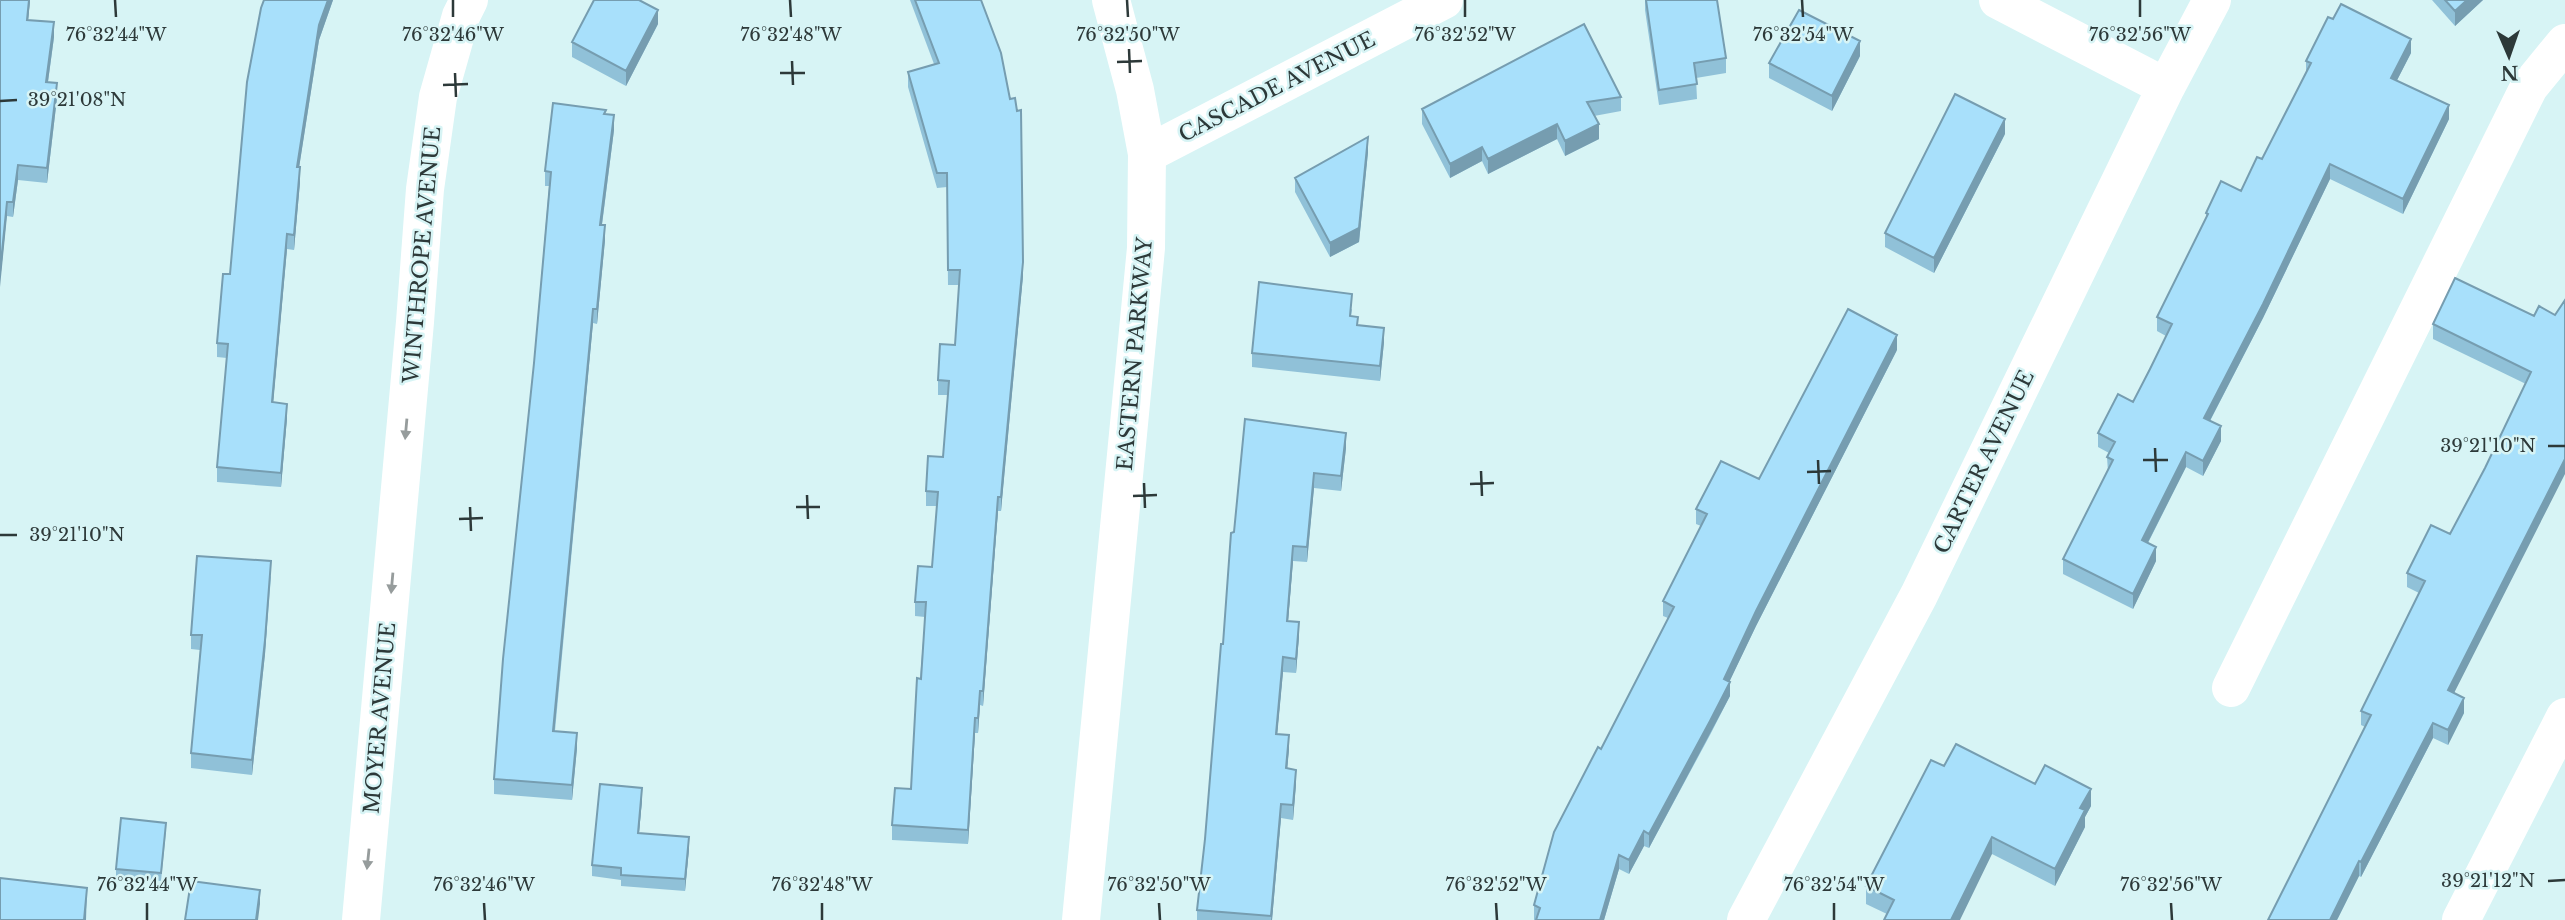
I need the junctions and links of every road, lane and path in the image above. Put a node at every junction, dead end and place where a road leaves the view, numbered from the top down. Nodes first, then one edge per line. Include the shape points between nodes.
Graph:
1 (469, 0) edge
2 (1111, 0) edge
3 (1444, 0) edge
4 (1998, 0) edge
5 (2212, 0) edge
6 (2565, 43) edge
7 (2166, 87) junction
8 (1147, 153) junction
9 (398, 515) joint
10 (2231, 688) dead end
11 (2565, 717) edge
12 (361, 920) edge
13 (1081, 920) edge
14 (1746, 920) edge
15 (2461, 920) edge

1 -> 9 street, WINTHROPE AVENUE via 438,97 425,189
2 - 8 street, EASTERN PARKWAY
3 - 8 street, CASCADE AVENUE
4 - 7 street
5 - 7 street, CARTER AVENUE
6 - 10 street via 2529,86
7 - 14 street, CARTER AVENUE via 1919,595
8 - 13 street, EASTERN PARKWAY via 1146,248
9 -> 12 street, MOYER AVENUE
11 - 15 street

